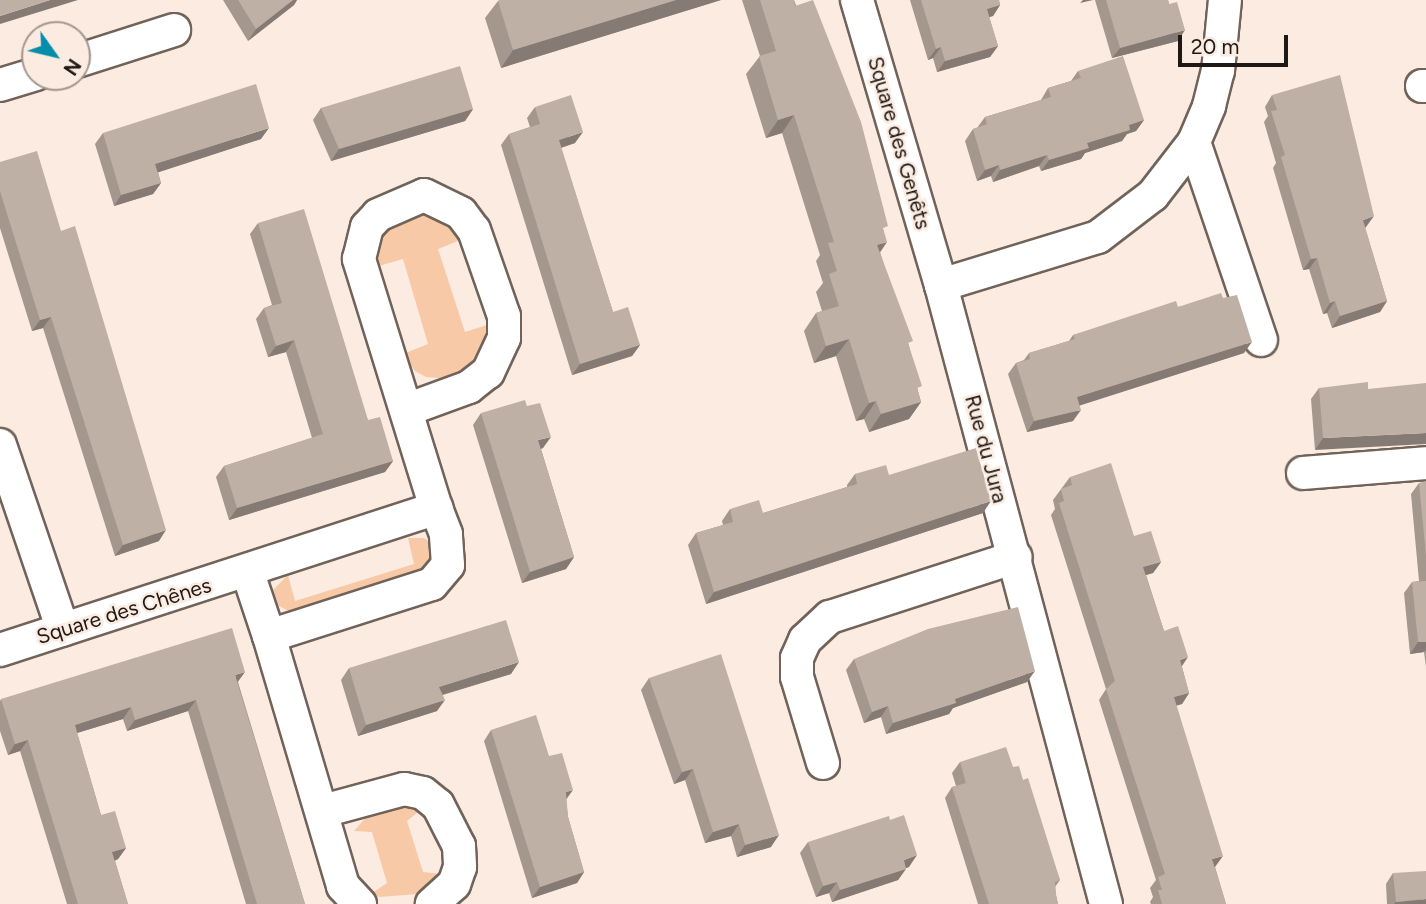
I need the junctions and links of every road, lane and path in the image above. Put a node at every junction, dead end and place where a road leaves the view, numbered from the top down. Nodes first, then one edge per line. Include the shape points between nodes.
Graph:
1 (857, 0) edge
2 (1225, 0) edge
3 (174, 30) dead end
4 (91, 57) edge
5 (21, 78) edge
6 (0, 85) edge
7 (1194, 142) junction
8 (941, 285) junction
9 (1261, 340) dead end
10 (406, 410) junction
11 (0, 445) edge
12 (1426, 463) edge
13 (1303, 473) dead end
14 (436, 508) junction
15 (1016, 557) junction
16 (248, 573) junction
17 (64, 630) junction
18 (269, 636) junction
19 (0, 650) edge
20 (823, 763) dead end
21 (323, 811) junction
22 (360, 904) edge
23 (432, 904) edge
24 (1106, 904) edge

1 - 8 street, Square des Genêts
2 - 7 street via 1218,71
3 - 4 street
5 - 6 street
7 - 8 street via 1153,195 1098,237
7 - 9 street
8 - 15 street, Rue du Jura
10 - 10 street via 359,259 367,227 378,215 424,195 461,213 474,230 504,316 505,338 488,372 469,387
10 - 14 street
11 - 17 street
12 - 13 street
14 - 16 street, Square des Chênes
14 - 18 street via 449,553 443,576 432,584
15 - 20 street via 830,617 805,640 797,657 797,677
15 - 24 street, Rue du Jura
16 - 17 street, Square des Chênes
16 - 18 street
17 - 19 street, Square des Chênes
18 - 21 street
21 - 22 street via 343,886
21 - 23 street via 404,789 423,793 438,805 454,835 460,867 454,884

